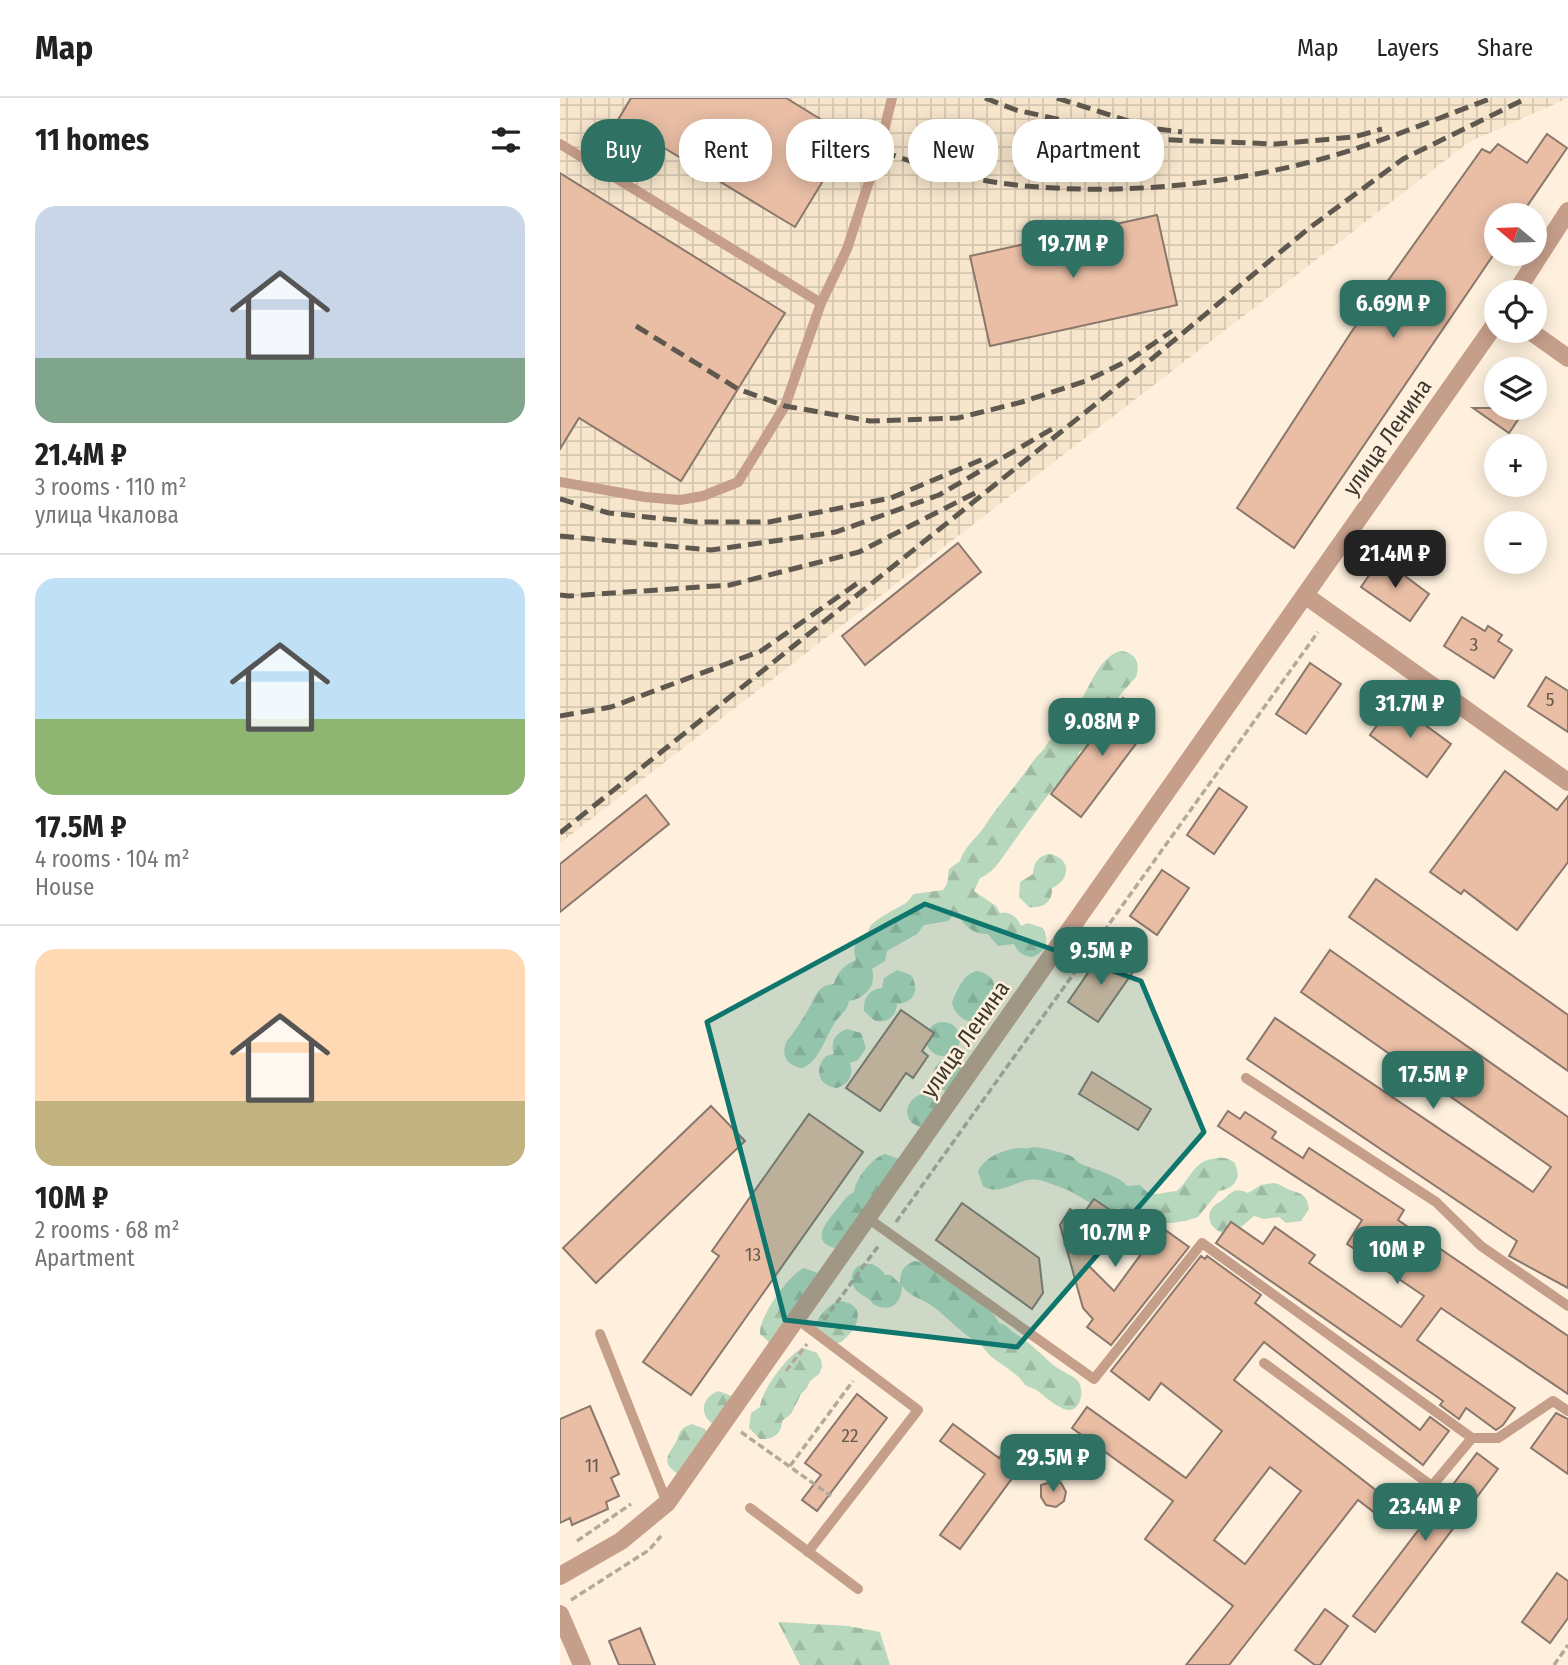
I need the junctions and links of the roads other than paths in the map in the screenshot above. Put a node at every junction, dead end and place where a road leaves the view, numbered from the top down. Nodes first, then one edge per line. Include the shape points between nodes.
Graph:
1 (892, 98) edge
2 (560, 144) edge
3 (1568, 211) edge
4 (1524, 280) edge
5 (821, 303) junction
6 (1484, 340) edge
7 (1547, 343) edge
8 (1568, 358) edge
9 (560, 482) edge
10 (1306, 596) junction
11 (1568, 782) edge
12 (1246, 1078) dead end
13 (869, 1219) junction
14 (1568, 1306) edge
15 (797, 1319) junction
16 (600, 1334) dead end
17 (1264, 1363) dead end
18 (1568, 1411) edge
19 (1472, 1438) junction
20 (667, 1503) junction
21 (750, 1508) dead end
22 (808, 1552) junction
23 (560, 1576) edge
24 (858, 1590) dead end
25 (560, 1614) edge
26 (582, 1665) edge

1 - 5 lane via 847,249
2 - 5 lane
3 - 4 street
5 - 9 lane via 785,406 738,482 680,500
6 - 10 street, улица Ленина
7 - 8 street
10 - 11 street
10 - 13 street, улица Ленина
12 - 14 lane via 1436,1202 1481,1246
13 - 15 street, улица Ленина
13 - 19 lane via 1094,1380 1202,1243
15 - 20 street, улица Ленина
15 - 22 lane via 919,1410
16 - 20 lane
17 - 19 lane via 1432,1486
18 - 19 lane via 1553,1401 1498,1438
20 - 23 street, улица Ленина via 621,1541
21 - 22 lane
22 - 24 lane
25 - 26 street

